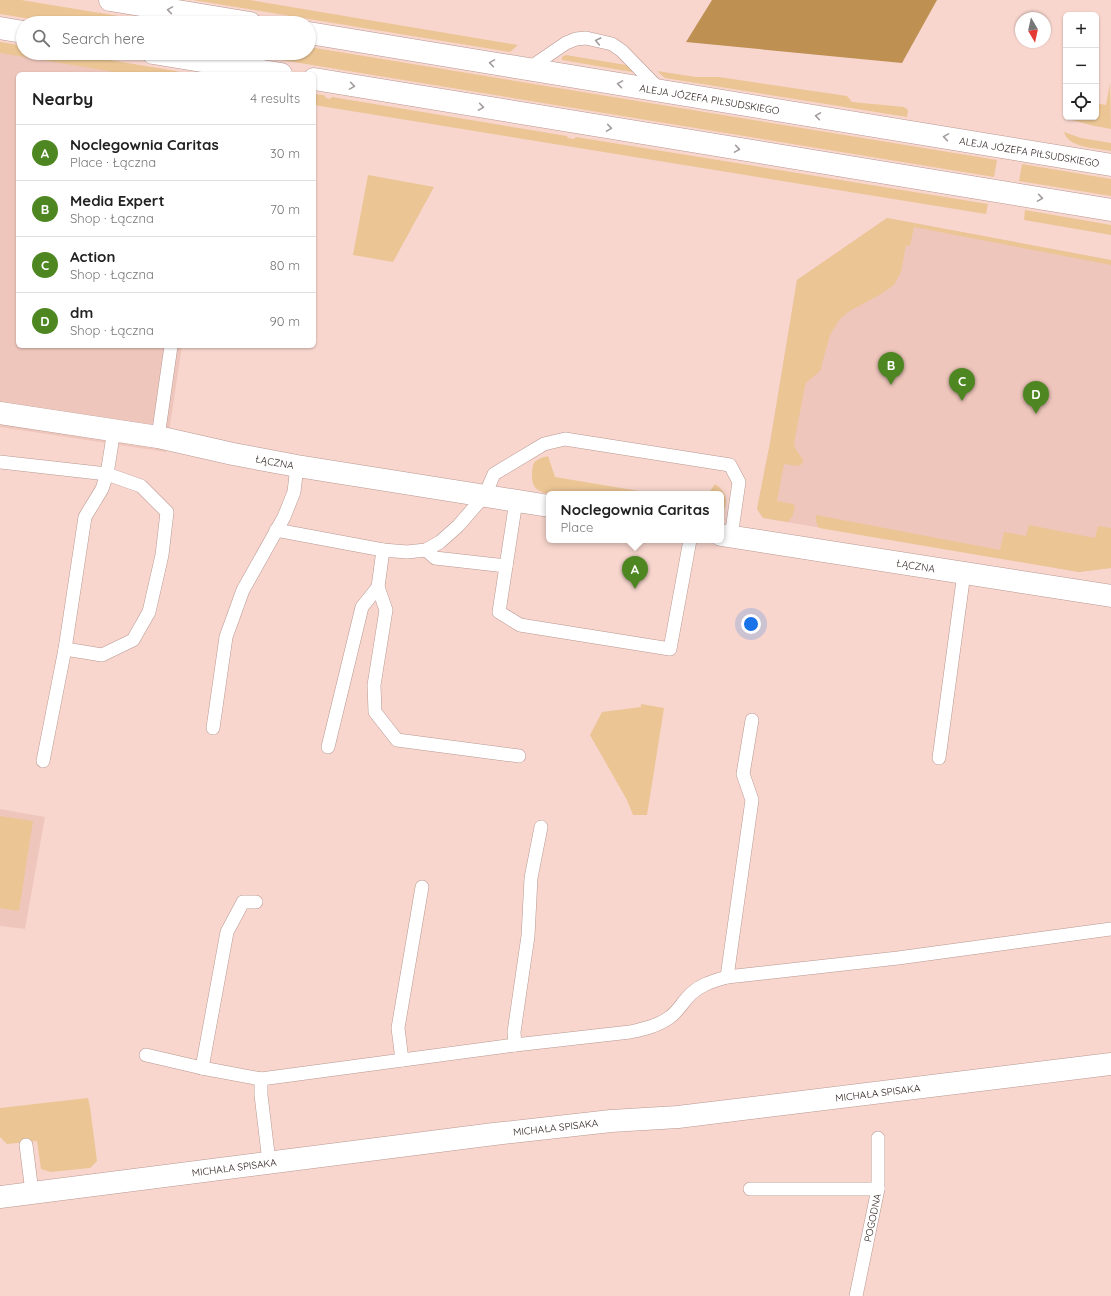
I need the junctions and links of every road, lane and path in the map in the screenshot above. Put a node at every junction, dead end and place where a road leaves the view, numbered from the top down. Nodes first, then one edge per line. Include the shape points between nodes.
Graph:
1 (110, 0) edge
2 (207, 16) edge
3 (0, 28) edge
4 (16, 31) edge
5 (316, 34) edge
6 (181, 60) edge
7 (212, 68) edge
8 (528, 69) junction
9 (258, 72) edge
10 (316, 79) edge
11 (660, 90) junction
12 (1111, 165) edge
13 (1111, 210) edge
14 (171, 348) edge
15 (0, 413) edge
16 (114, 430) junction
17 (158, 437) junction
18 (0, 462) edge
19 (297, 466) junction
20 (106, 474) junction
21 (485, 495) junction
22 (516, 501) junction
23 (546, 506) edge
24 (276, 530) junction
25 (726, 536) edge
26 (689, 543) edge
27 (383, 550) junction
28 (426, 550) junction
29 (506, 566) junction
30 (964, 573) junction
31 (378, 587) junction
32 (1111, 596) edge
33 (64, 649) junction
34 (752, 720) dead end
35 (213, 728) dead end
36 (328, 747) dead end
37 (519, 756) dead end
38 (940, 758) dead end
39 (43, 761) dead end
40 (541, 827) dead end
41 (422, 887) dead end
42 (256, 902) dead end
43 (1111, 929) edge
44 (727, 978) junction
45 (515, 1045) junction
46 (146, 1055) dead end
47 (402, 1060) junction
48 (1111, 1064) edge
49 (202, 1068) junction
50 (261, 1079) junction
51 (878, 1138) dead end
52 (26, 1145) dead end
53 (269, 1162) junction
54 (750, 1188) dead end
55 (878, 1190) junction
56 (32, 1192) junction
57 (0, 1196) edge
58 (856, 1296) edge

2 -> 1 street
3 - 4 street
8 -> 5 street, ALEJA JÓZEFA PIŁSUDSKIEGO
6 - 7 street
7 - 9 street
11 -> 8 street, ALEJA JÓZEFA PIŁSUDSKIEGO
11 -> 8 lane via 622,51 612,44 586,38 566,43
10 -> 13 street
12 -> 11 street, ALEJA JÓZEFA PIŁSUDSKIEGO
14 - 17 lane
15 - 16 street, ŁĄCZNA
16 - 17 street, ŁĄCZNA
16 - 20 lane
17 - 19 street, ŁĄCZNA
18 - 20 lane
19 - 21 street, ŁĄCZNA
19 - 24 lane via 294,492
20 - 33 lane via 102,489 85,517
20 - 33 lane via 141,486 167,512 162,555 149,612 133,640 102,655
21 - 22 street, ŁĄCZNA
21 - 25 lane via 494,474 544,444 565,439 730,465 739,482
21 - 28 lane via 458,526
22 - 23 street, ŁĄCZNA
22 - 29 lane
24 - 27 lane
24 - 35 lane via 243,590 226,637
25 - 30 street, ŁĄCZNA
26 - 29 lane via 670,649 520,625 499,612
27 - 28 lane
27 - 31 lane
28 - 29 lane via 436,558
30 - 32 street, ŁĄCZNA
30 - 38 lane
31 - 36 lane via 362,607
31 - 37 lane via 386,610 374,686 375,712 397,740
33 - 39 lane
34 - 44 lane via 743,774 752,800
40 - 45 lane via 531,878 528,936 514,1032
41 - 47 lane via 398,1028
42 - 49 lane via 243,902 227,932
43 - 44 lane
44 - 45 lane via 713,980 698,988 670,1017 658,1025 645,1029
45 - 47 lane
46 - 49 lane
47 - 50 lane
48 - 53 street, MICHAŁA SPISAKA via 678,1117 605,1121
49 - 50 lane
50 - 53 lane
51 - 55 lane, POGODNA
52 - 56 lane
53 - 56 street, MICHAŁA SPISAKA
54 - 55 lane
55 - 58 lane, POGODNA
56 - 57 street, MICHAŁA SPISAKA

